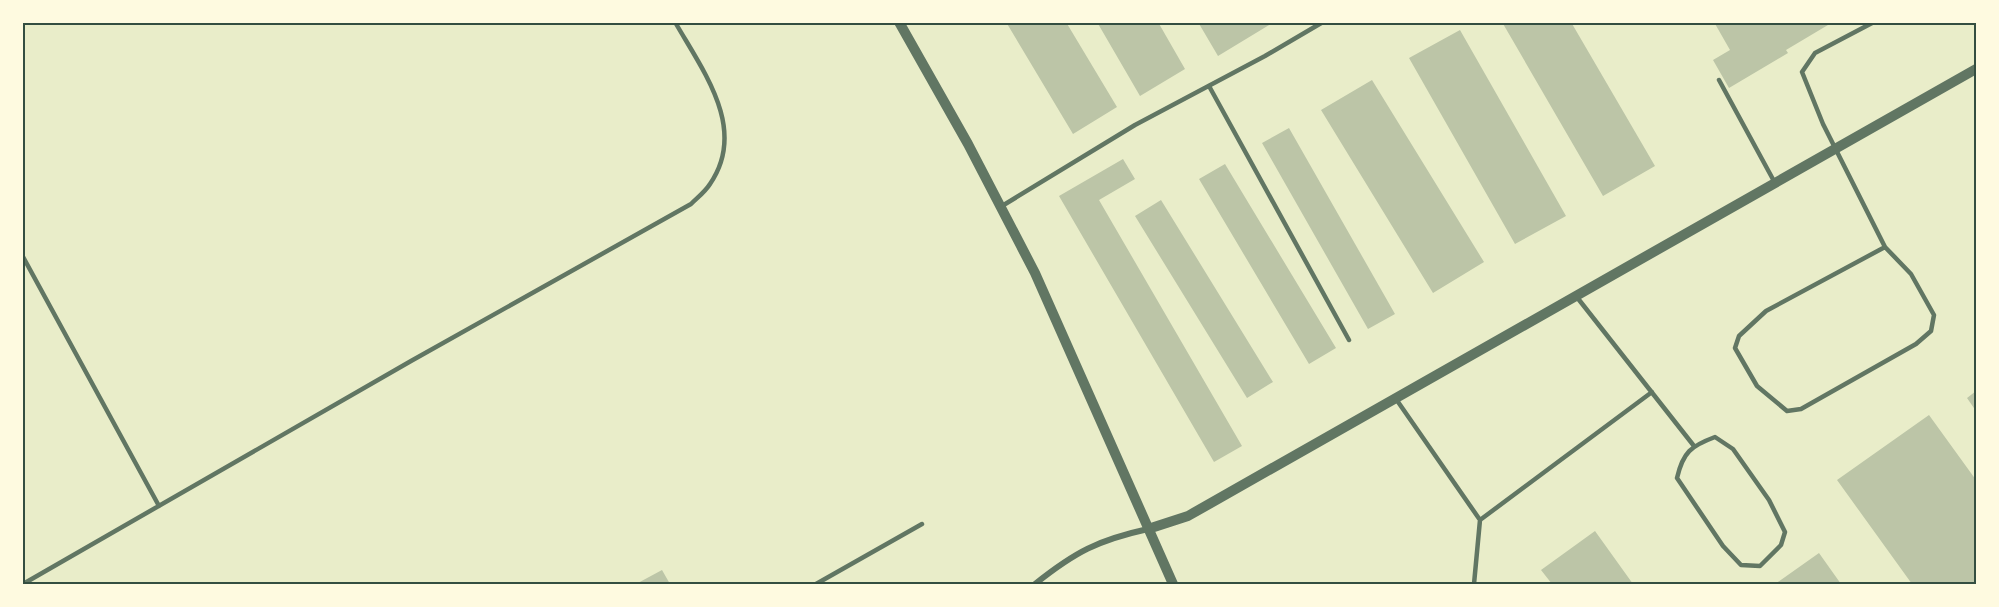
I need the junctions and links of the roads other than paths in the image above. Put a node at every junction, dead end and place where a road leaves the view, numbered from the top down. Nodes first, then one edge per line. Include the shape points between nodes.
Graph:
1 (675, 22) edge
2 (899, 22) edge
3 (1323, 22) edge
4 (1874, 22) edge
5 (1977, 69) edge
6 (1719, 80) dead end
7 (1209, 86) junction
8 (1837, 148) junction
9 (1775, 183) junction
10 (1001, 207) junction
11 (1885, 247) junction
12 (22, 255) edge
13 (1576, 296) junction
14 (1349, 340) dead end
15 (1652, 392) junction
16 (1396, 398) junction
17 (1694, 446) junction
18 (159, 506) junction
19 (1480, 520) junction
20 (922, 524) dead end
21 (1148, 529) junction
22 (23, 585) edge
23 (816, 585) edge
24 (1035, 585) edge
25 (1173, 585) edge
26 (1474, 585) edge

1 - 18 lane via 712,89 723,116 726,143 720,168 691,204
2 - 10 street
3 - 7 lane
4 - 8 lane via 1815,53 1802,72
5 - 8 street
6 - 9 lane
7 - 10 lane via 1135,125
7 - 14 lane
8 - 9 street
8 - 11 lane
9 - 13 street
10 - 21 street via 1035,273
11 - 11 lane via 1766,311 1739,336 1736,348 1757,386 1787,411 1801,409 1931,332 1934,315 1911,274
12 - 18 lane
13 - 15 lane
13 - 16 street
15 - 17 lane
15 - 19 lane
16 - 19 lane
16 - 21 street via 1188,516
17 - 17 lane via 1681,462 1677,478 1722,546 1741,565 1760,566 1781,545 1785,532 1769,500 1733,450 1715,437
18 - 22 lane
19 - 26 lane
20 - 23 lane
21 - 24 street via 1115,536 1084,549
21 - 25 street

